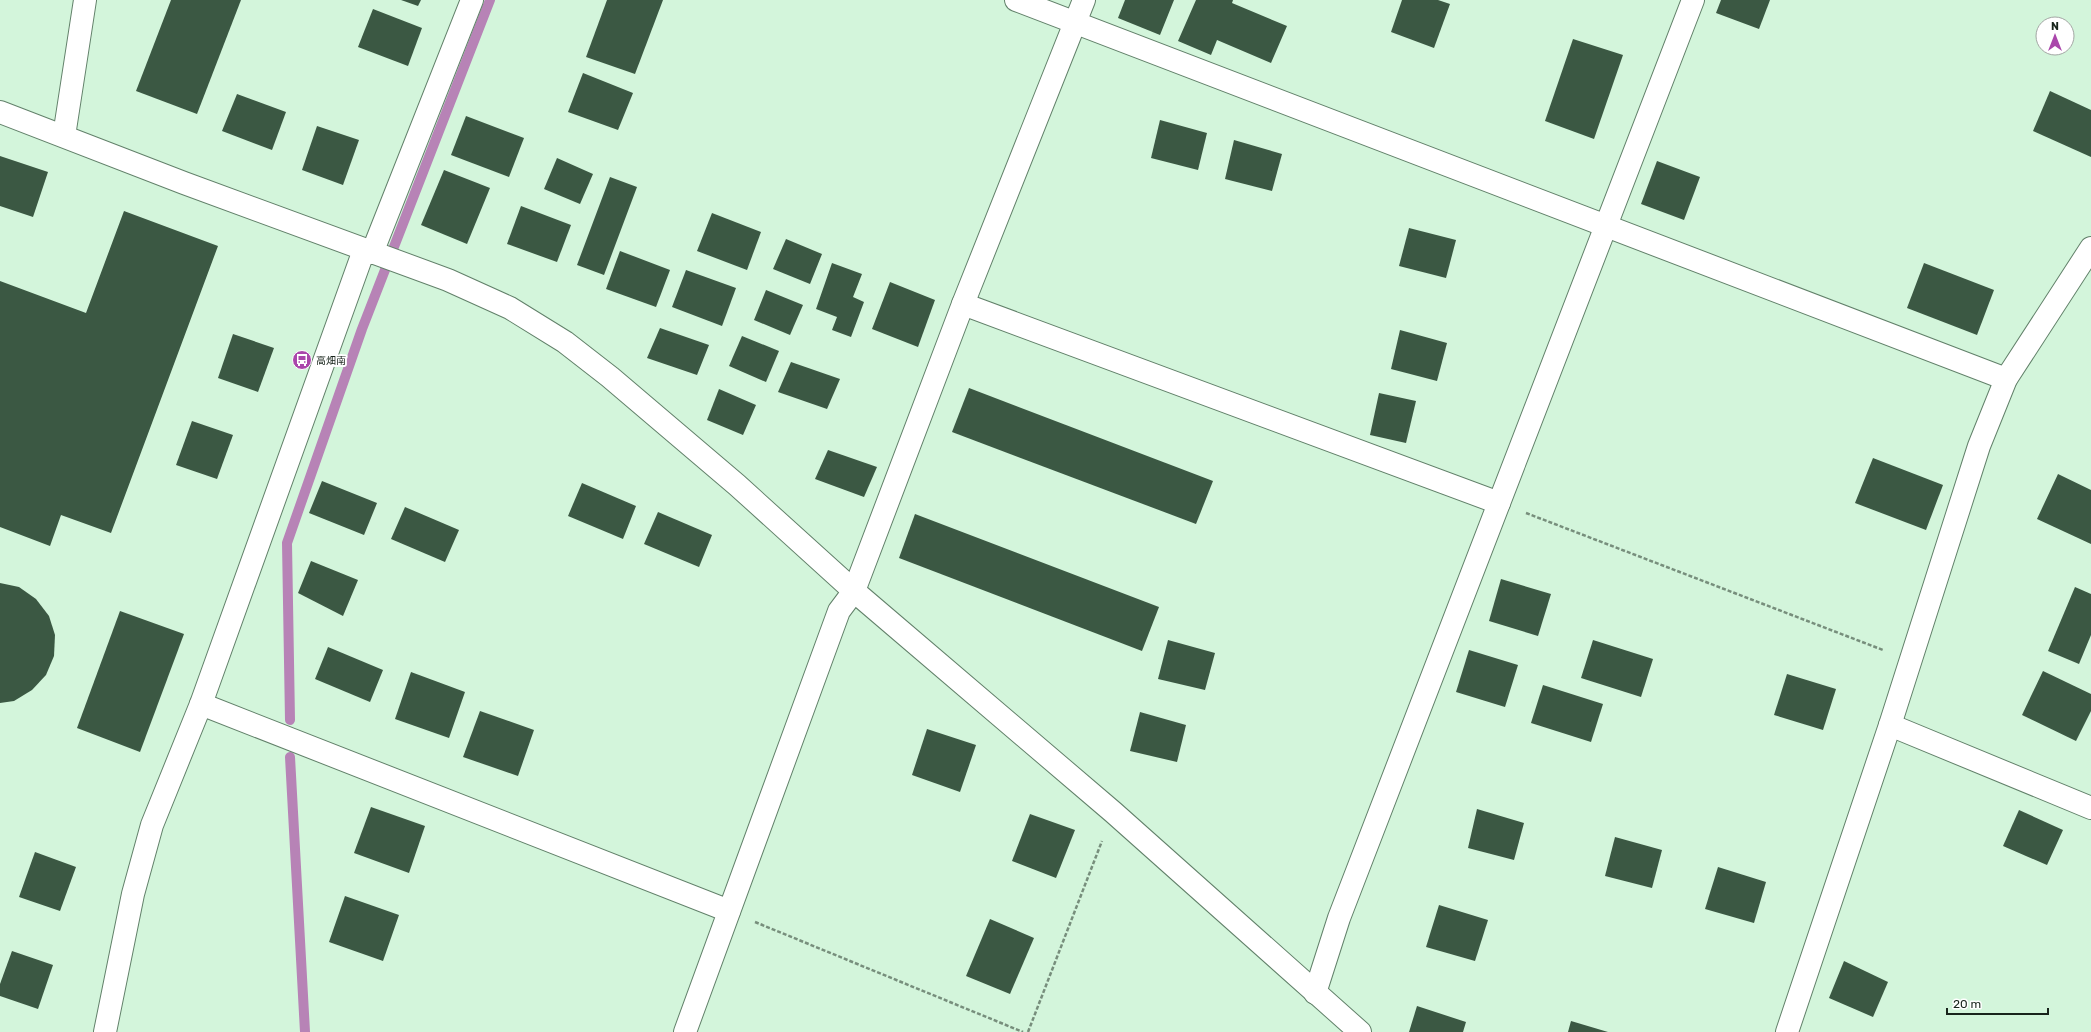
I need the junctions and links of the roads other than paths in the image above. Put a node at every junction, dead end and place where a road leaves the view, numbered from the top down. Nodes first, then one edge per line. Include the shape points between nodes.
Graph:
1 (85, 0) edge
2 (472, 0) edge
3 (1016, 0) edge
4 (1084, 0) edge
5 (1693, 0) edge
6 (1075, 23) junction
7 (0, 112) edge
8 (64, 136) junction
9 (1606, 228) junction
10 (2091, 248) edge
11 (379, 255) junction
12 (963, 304) junction
13 (2006, 379) junction
14 (1499, 503) junction
15 (854, 591) junction
16 (201, 704) junction
17 (1890, 725) junction
18 (2091, 808) edge
19 (729, 911) junction
20 (1315, 993) junction
21 (1358, 1031) edge
22 (105, 1032) edge
23 (685, 1032) edge
24 (1787, 1032) edge

1 - 8 street
2 - 11 street
3 - 6 street
4 - 6 street
5 - 9 street
6 - 9 street
6 - 12 street
7 - 8 street
8 - 11 street
9 - 13 street
9 - 14 street
10 - 13 street
11 - 15 street via 510,308 565,342 737,485
11 - 16 street
12 - 14 street
12 - 15 street
13 - 17 street via 1979,446
14 - 20 street via 1339,918
15 - 19 street via 839,611
15 - 20 street via 1113,812
16 - 19 street
16 - 22 street via 152,825 133,894
17 - 18 street
17 - 24 street
19 - 23 street
20 - 21 street

